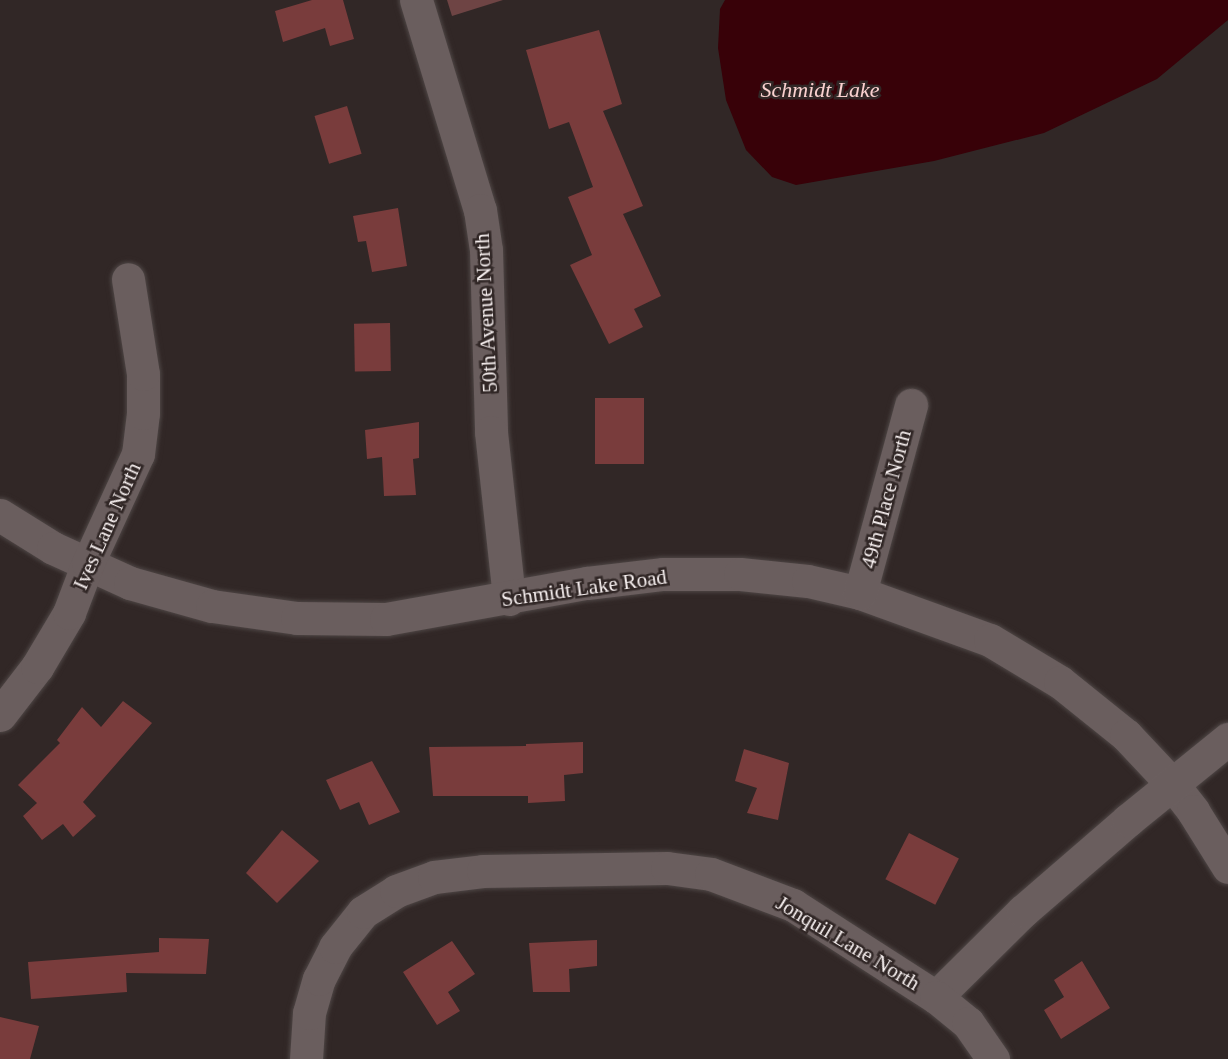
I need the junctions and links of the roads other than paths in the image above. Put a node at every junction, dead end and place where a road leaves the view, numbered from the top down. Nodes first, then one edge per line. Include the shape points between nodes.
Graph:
1 (417, 0) edge
2 (128, 279) dead end
3 (911, 405) dead end
4 (0, 514) edge
5 (88, 563) junction
6 (860, 593) junction
7 (509, 599) junction
8 (0, 715) edge
9 (1228, 739) edge
10 (1173, 784) junction
11 (1228, 867) edge
12 (936, 997) junction
13 (306, 1059) edge
14 (993, 1059) edge

1 - 7 street, 50th Avenue North via 480,210 486,250 491,432
2 - 5 street, Ives Lane North via 143,374 138,454
3 - 6 street, 49th Place North
4 - 5 street, Schmidt Lake Road via 53,548
5 - 7 street, Schmidt Lake Road via 130,583 212,606 297,618 386,619
5 - 8 street, Ives Lane North via 69,613 38,667
6 - 7 street, Schmidt Lake Road via 808,581 740,574 663,574 587,583
6 - 10 street, Schmidt Lake Road via 990,640 1060,682 1126,735
9 - 10 street, Jonquil Lane North
10 - 11 street, Schmidt Lake Road
10 - 12 street, Jonquil Lane North via 1023,911
12 - 13 street, Jonquil Lane North via 793,905 711,874 666,868 483,872 435,877 396,891 363,912 335,947 319,979 309,1013
12 - 14 street via 968,1023

